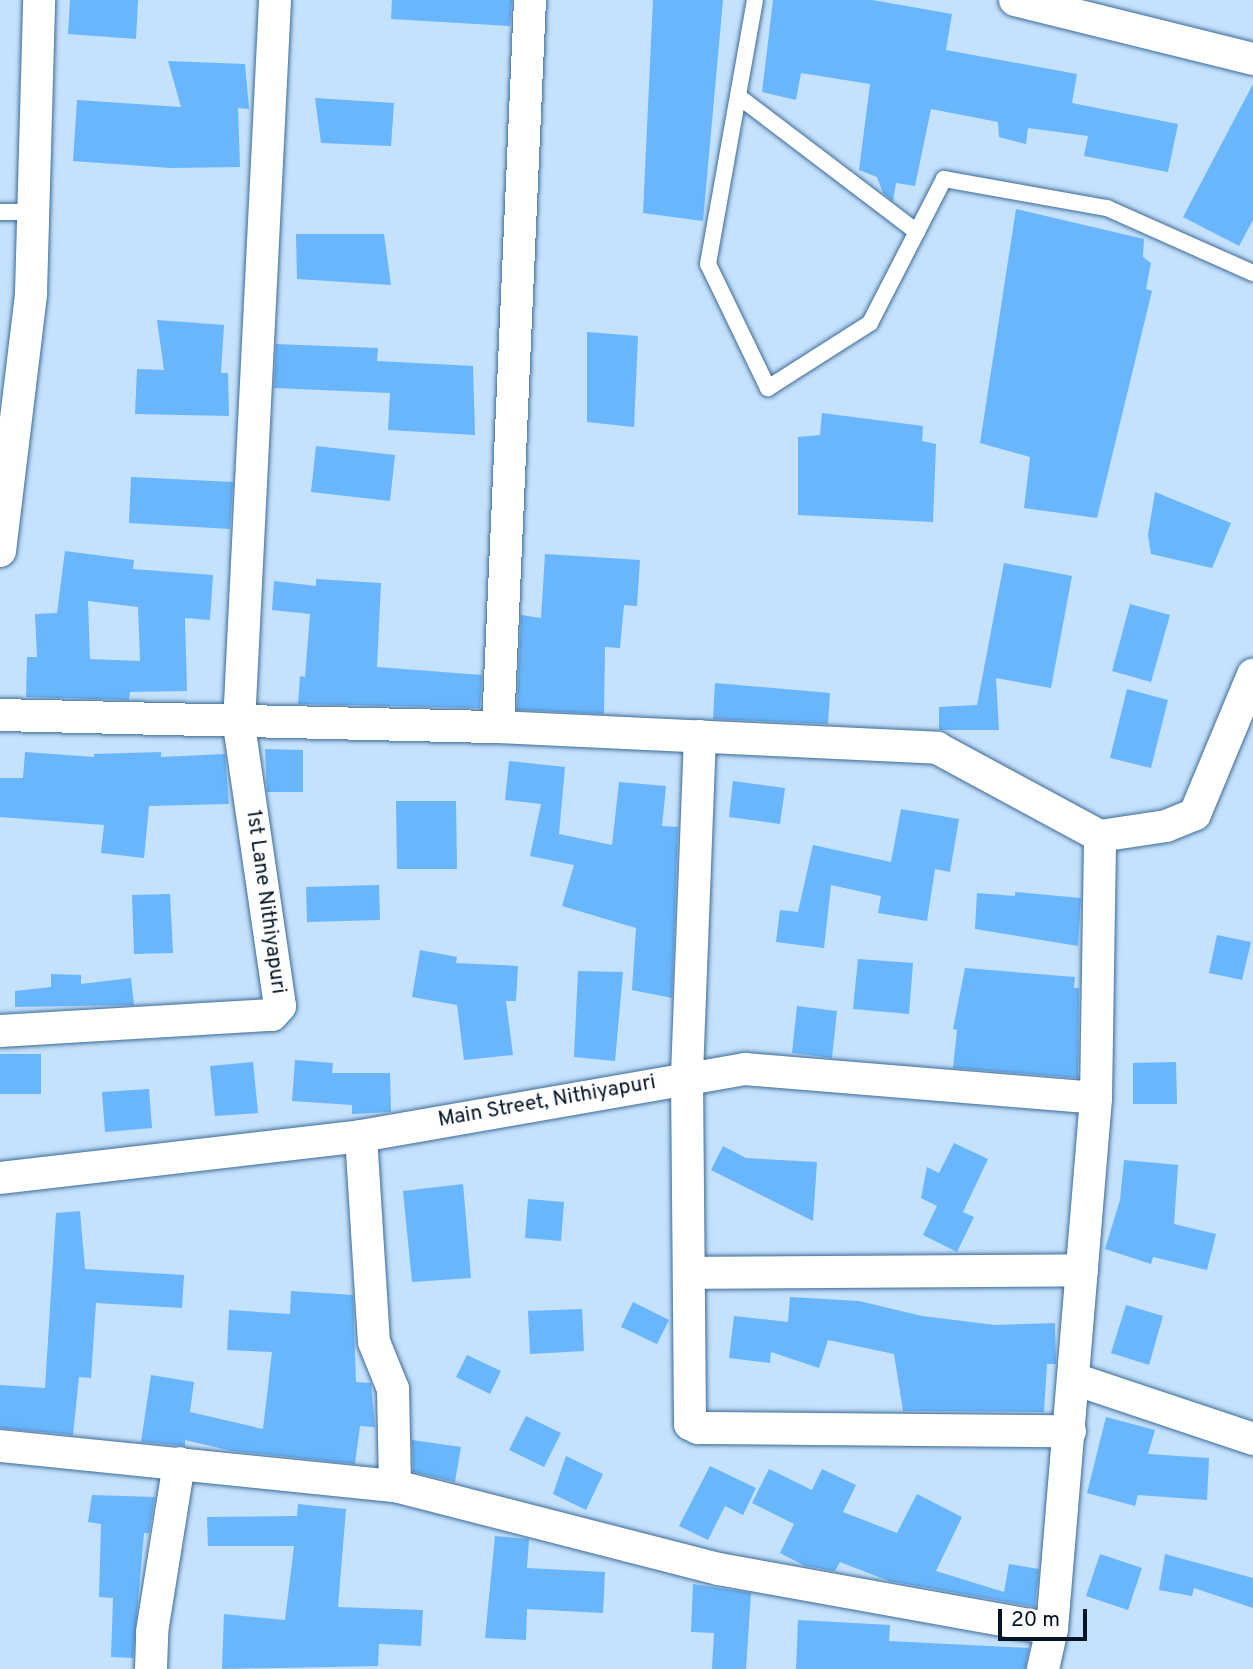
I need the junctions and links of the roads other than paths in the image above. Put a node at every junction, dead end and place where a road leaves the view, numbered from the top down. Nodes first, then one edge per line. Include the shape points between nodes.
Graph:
1 (39, 0) edge
2 (275, 0) edge
3 (530, 0) edge
4 (755, 0) edge
5 (1015, 0) edge
6 (1253, 59) edge
7 (738, 96) junction
8 (0, 212) edge
9 (33, 212) junction
10 (917, 232) junction
11 (1253, 273) edge
12 (0, 551) edge
13 (1253, 675) edge
14 (0, 715) edge
15 (239, 724) junction
16 (498, 727) junction
17 (701, 736) junction
18 (1100, 836) junction
19 (0, 1031) edge
20 (687, 1077) junction
21 (1096, 1098) junction
22 (361, 1136) junction
23 (0, 1178) edge
24 (1082, 1269) junction
25 (689, 1273) junction
26 (1074, 1379) junction
27 (1070, 1431) junction
28 (1253, 1439) edge
29 (0, 1446) edge
30 (179, 1463) junction
31 (394, 1486) junction
32 (1052, 1629) junction
33 (151, 1669) edge
34 (1043, 1669) edge

1 - 9 street
2 - 15 street
3 - 16 street
4 - 7 lane
5 - 6 street
7 - 10 lane
7 - 10 lane via 708,264 768,388 870,323
8 - 9 lane
9 - 12 street via 31,293
10 - 11 lane via 944,179 1107,208
13 - 18 street via 1195,814 1166,826
14 - 15 street
15 - 16 street
15 - 19 street, 1st Lane Nithiyapuri via 278,1012
16 - 17 street
17 - 18 street via 937,748
17 - 20 street
18 - 21 street
20 - 21 street, Main Street, Nithiyapuri via 745,1069
20 - 22 street, Main Street, Nithiyapuri
20 - 25 street
21 - 24 street
22 - 23 street, Main Street, Nithiyapuri
22 - 31 street via 374,1342 393,1389
24 - 25 street
24 - 26 street
25 - 27 street via 687,1417 698,1428
26 - 27 street
26 - 28 street
27 - 32 street
29 - 30 street
30 - 31 street
30 - 33 street via 152,1632
31 - 32 street via 719,1569
32 - 34 street

